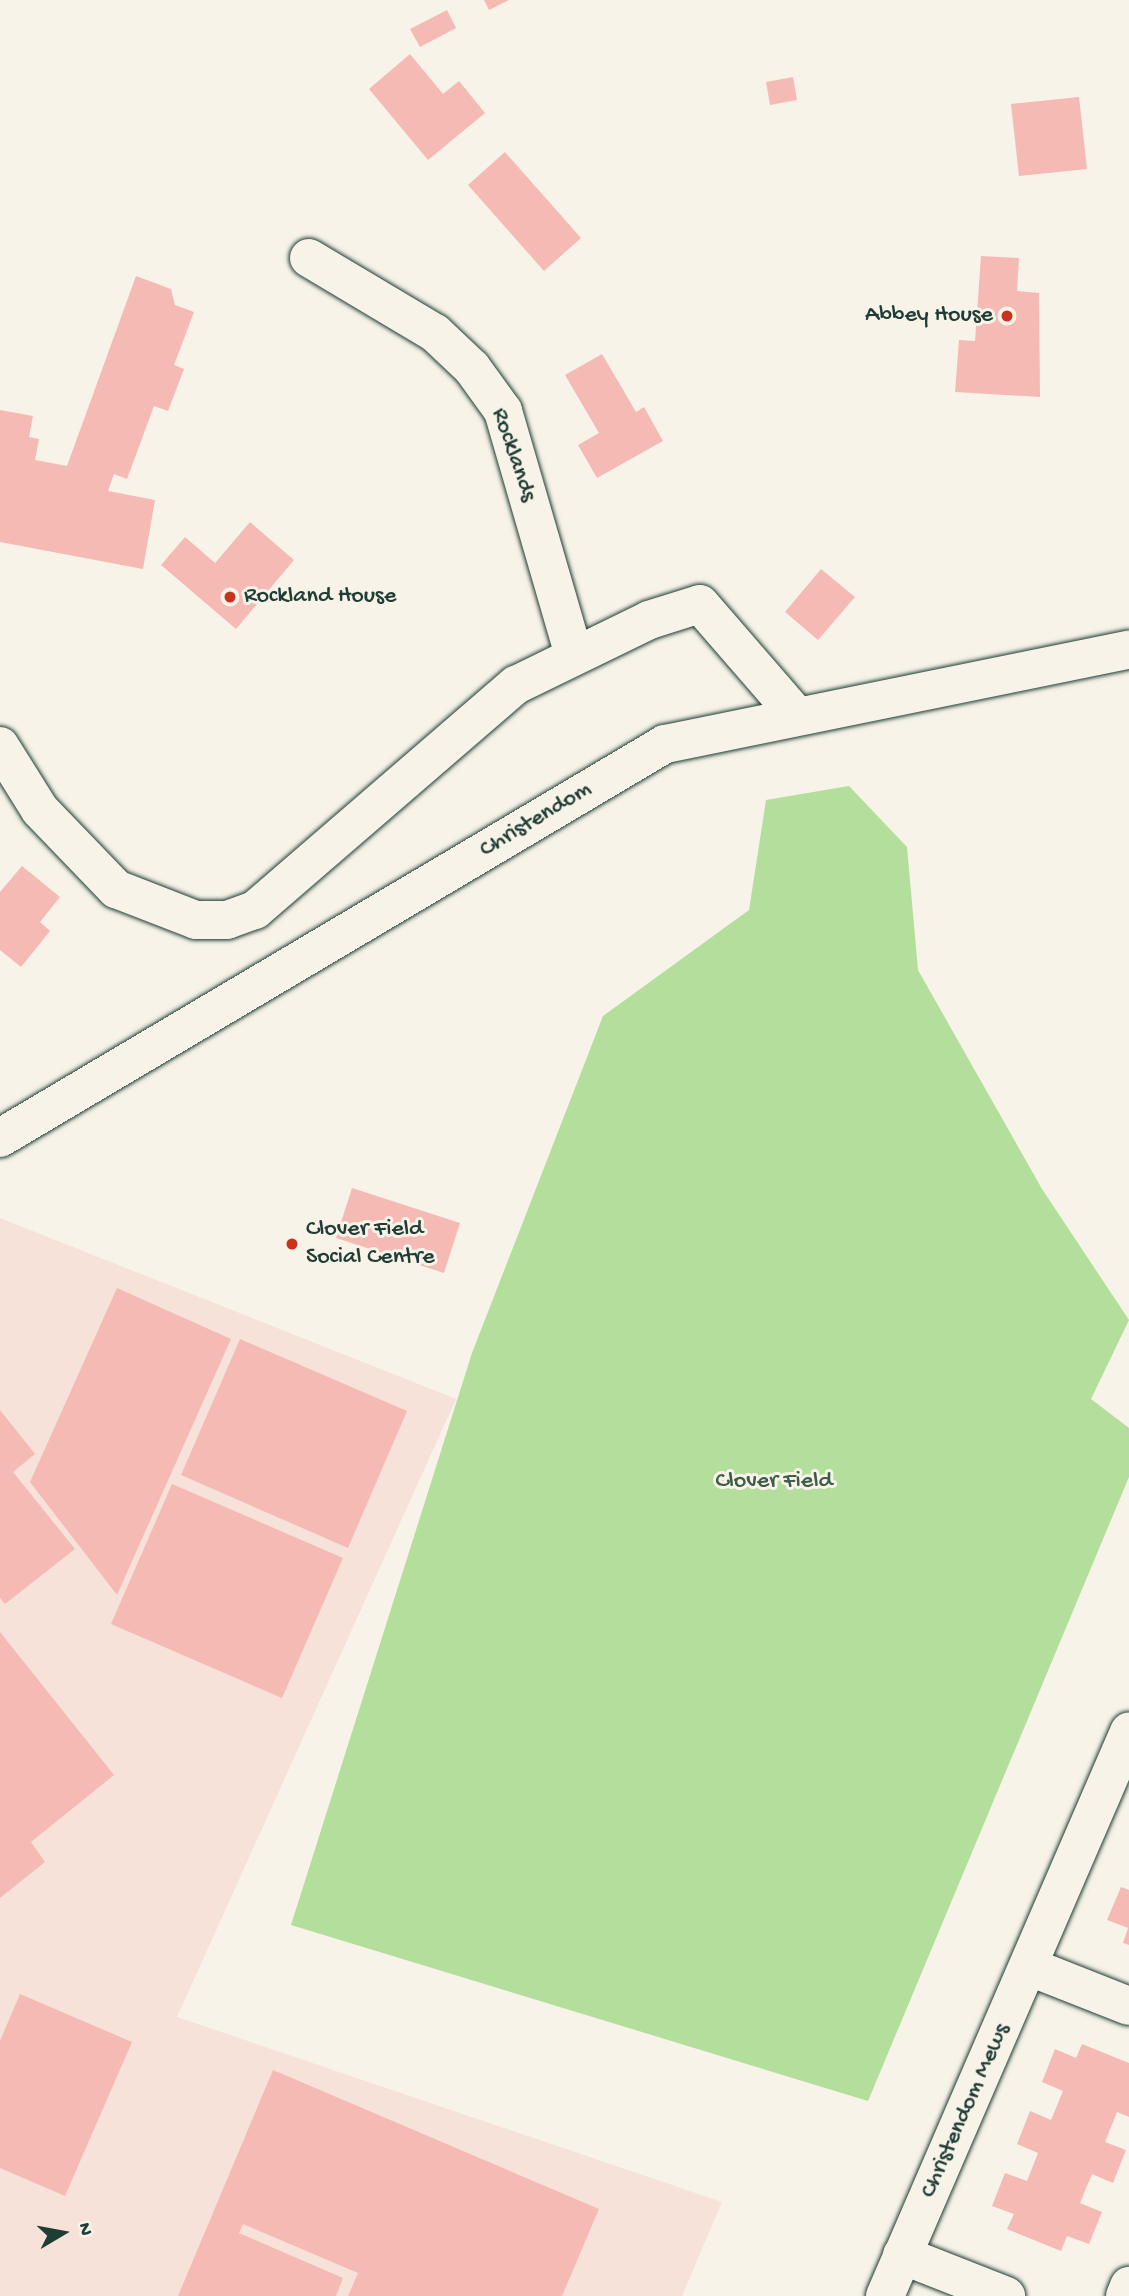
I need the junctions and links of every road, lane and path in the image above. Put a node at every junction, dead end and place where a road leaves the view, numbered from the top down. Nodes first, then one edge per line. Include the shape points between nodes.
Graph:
1 (309, 258) dead end
2 (1129, 650) edge
3 (574, 656) junction
4 (797, 716) junction
5 (0, 746) edge
6 (0, 1138) edge
7 (1129, 1732) edge
8 (1030, 1967) junction
9 (1129, 2006) edge
10 (902, 2255) junction
11 (1129, 2286) edge
12 (885, 2296) edge
13 (1006, 2296) edge
14 (1125, 2296) edge

1 - 3 street, Rocklands via 435,333 472,368 503,411
2 - 4 street, Christendom
3 - 4 street via 649,620 700,604
3 - 5 street via 516,685 255,910 227,920 196,920 116,889 47,819
4 - 6 street, Christendom via 665,744
7 - 8 street, Christendom Mews
8 - 9 street
8 - 10 street, Christendom Mews
10 - 12 street, Christendom Mews
10 - 13 street
11 - 14 street

